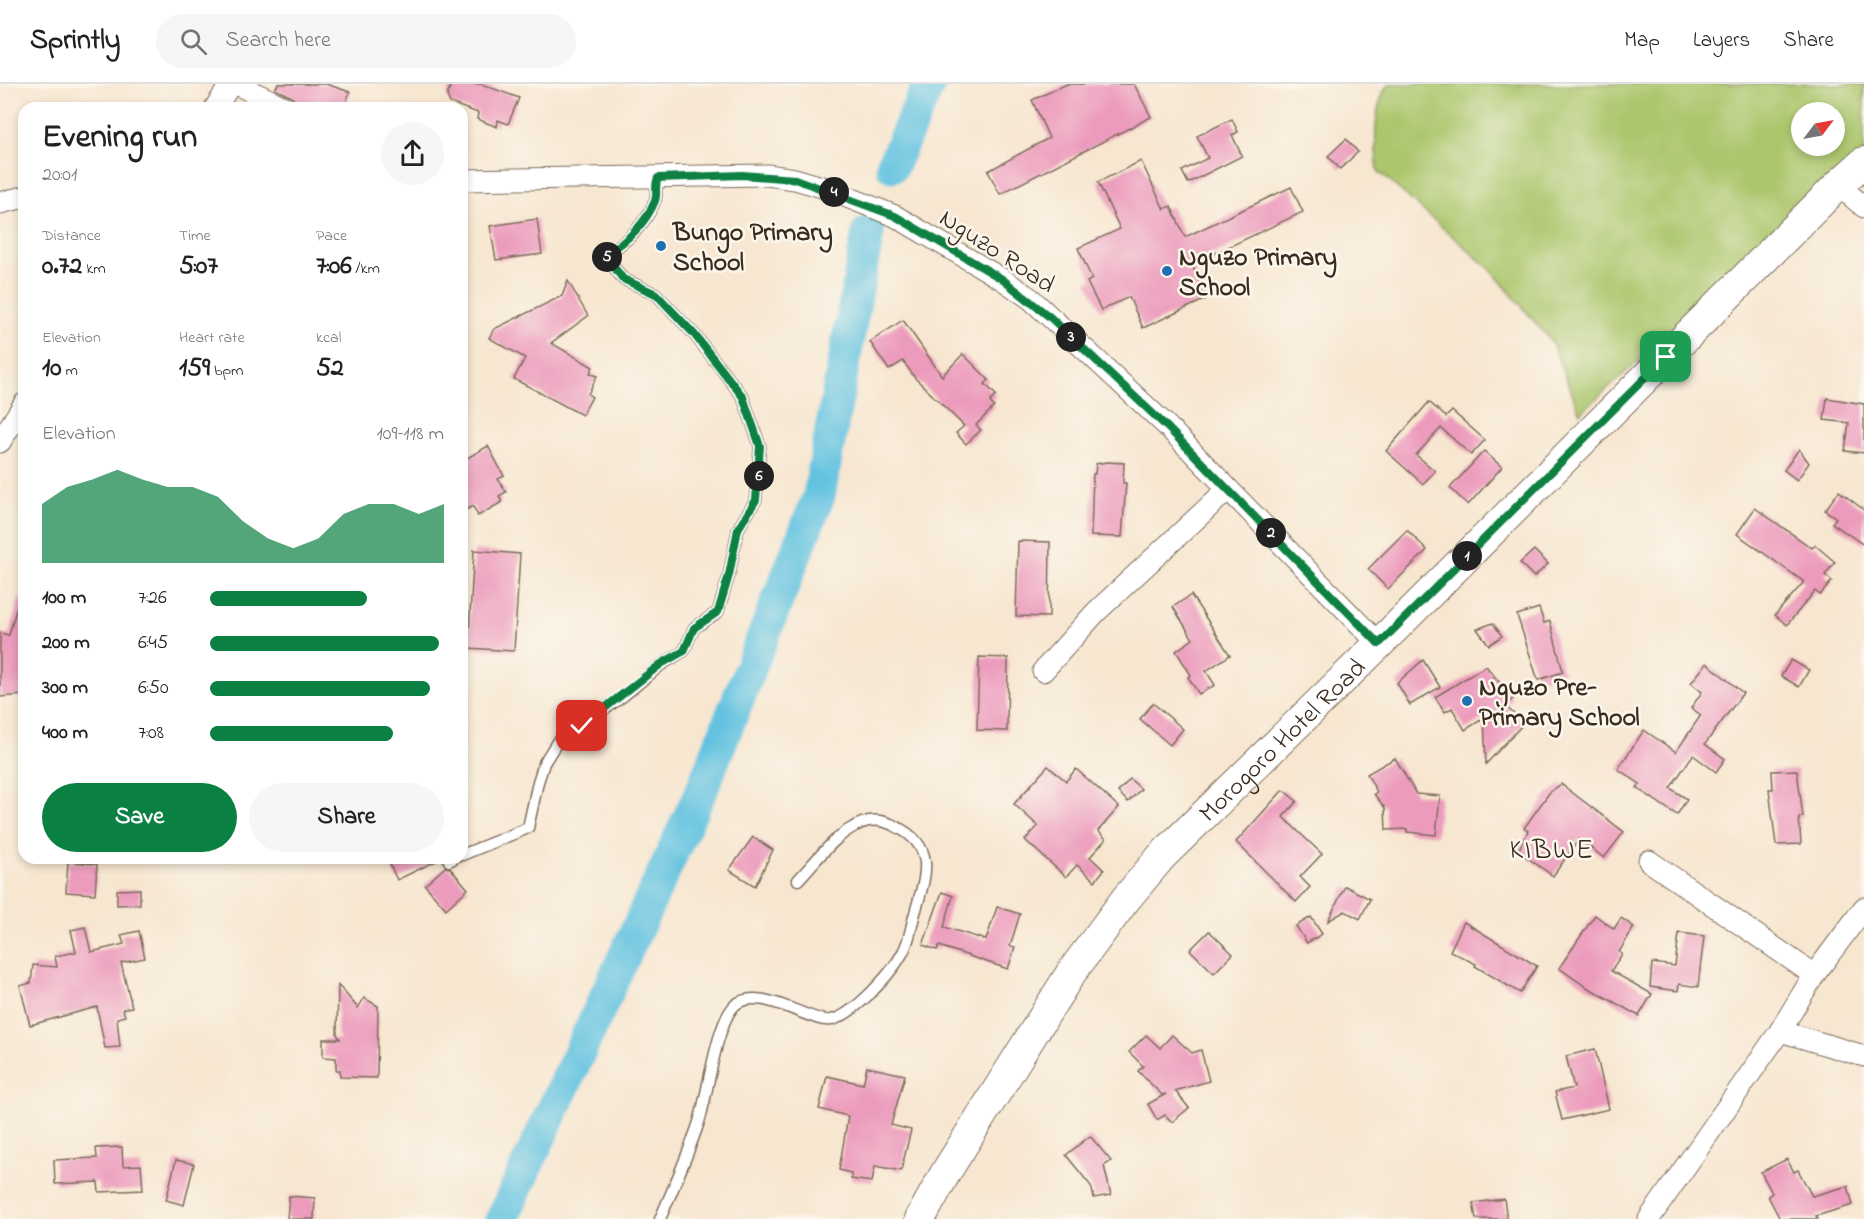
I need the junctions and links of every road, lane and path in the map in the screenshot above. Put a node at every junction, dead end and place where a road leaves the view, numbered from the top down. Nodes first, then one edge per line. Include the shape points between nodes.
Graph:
1 (231, 84) edge
2 (236, 84) edge
3 (218, 102) edge
4 (274, 102) edge
5 (1864, 162) edge
6 (658, 178) junction
7 (468, 180) edge
8 (1838, 185) junction
9 (18, 198) edge
10 (0, 203) edge
11 (1864, 207) edge
12 (18, 414) edge
13 (0, 442) edge
14 (1228, 489) junction
15 (1379, 644) junction
16 (1043, 671) dead end
17 (468, 853) edge
18 (1650, 861) dead end
19 (798, 880) dead end
20 (1864, 908) edge
21 (1814, 975) junction
22 (1780, 1031) junction
23 (1864, 1056) edge
24 (660, 1219) edge
25 (920, 1219) edge
26 (1649, 1219) edge

1 - 3 street
2 - 4 street
5 - 8 street, Morogoro Hotel Road
6 - 7 street, Nguzo Road
6 - 14 street, Nguzo Road via 766,175 795,179 895,216 1031,299
6 - 17 lane via 657,198 646,220 627,242 605,255 623,279 647,288 663,302 694,334 743,397 760,446 756,500 738,529 718,612 694,628 684,651 557,742 544,763 528,828
8 - 11 street
8 - 15 street, Morogoro Hotel Road
9 - 10 street
12 - 13 street
14 - 15 street, Nguzo Road
14 - 16 street via 1096,612
15 - 25 street, Morogoro Hotel Road via 1237,780 1161,857 1125,900 1036,1027
18 - 21 street
19 - 24 lane via 845,833 868,821 888,823 912,836 920,845 926,864 904,950 886,976 858,1004 838,1018 825,1020 774,1003 747,1000 735,1005 718,1041 694,1138
20 - 21 street
21 - 22 street
22 - 23 street
22 - 26 street

